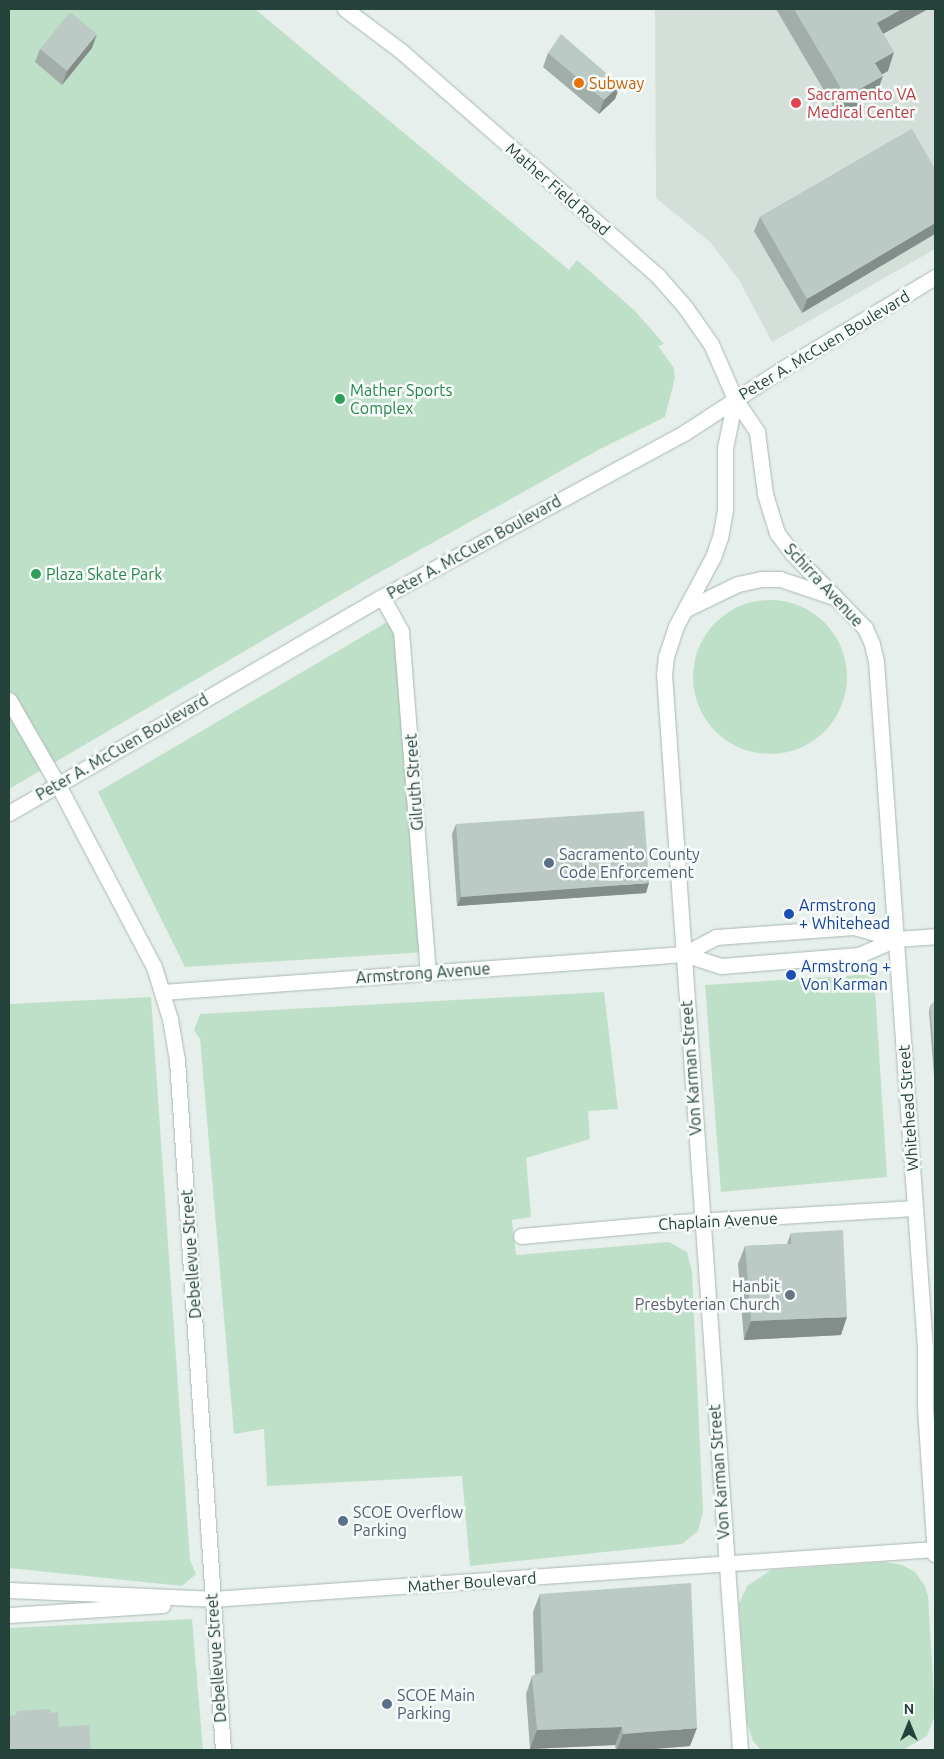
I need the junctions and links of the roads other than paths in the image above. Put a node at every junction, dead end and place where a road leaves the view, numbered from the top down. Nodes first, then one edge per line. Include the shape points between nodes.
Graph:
1 (345, 9) edge
2 (935, 277) edge
3 (734, 399) junction
4 (382, 597) junction
5 (840, 600) junction
6 (684, 610) junction
7 (876, 661) joint
8 (9, 700) edge
9 (57, 783) junction
10 (9, 812) edge
11 (935, 936) edge
12 (896, 939) junction
13 (684, 954) junction
14 (428, 973) junction
15 (162, 992) junction
16 (915, 1208) junction
17 (701, 1224) junction
18 (521, 1236) dead end
19 (935, 1549) edge
20 (935, 1555) edge
21 (726, 1564) junction
22 (9, 1590) edge
23 (212, 1599) junction
24 (9, 1615) edge
25 (223, 1750) edge
26 (740, 1750) edge

1 - 3 street, Mather Field Road via 401,51 657,275 690,313 711,344
2 - 3 street, Peter A. McCuen Boulevard
3 - 4 street, Peter A. McCuen Boulevard via 684,433
3 - 5 street, Schirra Avenue via 757,432 765,494 777,533 803,565
3 - 6 street, Von Karman Street via 725,448 725,510 720,537 714,557
4 - 9 street, Peter A. McCuen Boulevard
4 - 14 street, Gilruth Street via 401,630
5 - 6 street via 780,579 760,579 738,584
5 - 7 street, Schirra Avenue via 865,628
6 - 13 street, Von Karman Street via 669,643 664,674
7 - 12 street, Whitehead Street
8 - 9 street, Debellevue Street
9 - 10 street, Peter A. McCuen Boulevard
9 - 15 street, Debellevue Street via 140,936
11 - 12 street, Armstrong Avenue
12 - 13 street, Armstrong Avenue via 859,955 721,966
12 - 13 street, Armstrong Avenue via 854,927 716,937
12 - 16 street, Whitehead Street
13 - 14 street, Armstrong Avenue
13 - 17 street, Von Karman Street
14 - 15 street, Armstrong Avenue
15 - 23 street, Debellevue Street via 177,1060
16 - 17 street, Chaplain Avenue
16 - 19 street, Whitehead Street
17 - 18 street, Chaplain Avenue via 678,1222
17 - 21 street, Von Karman Street
19 - 20 street, Whitehead Street
19 - 21 street, Mather Boulevard
21 - 23 street, Mather Boulevard
21 - 26 street, Von Karman Street
22 - 23 street, Mather Boulevard
23 - 24 street via 131,1608
23 - 25 street, Debellevue Street

